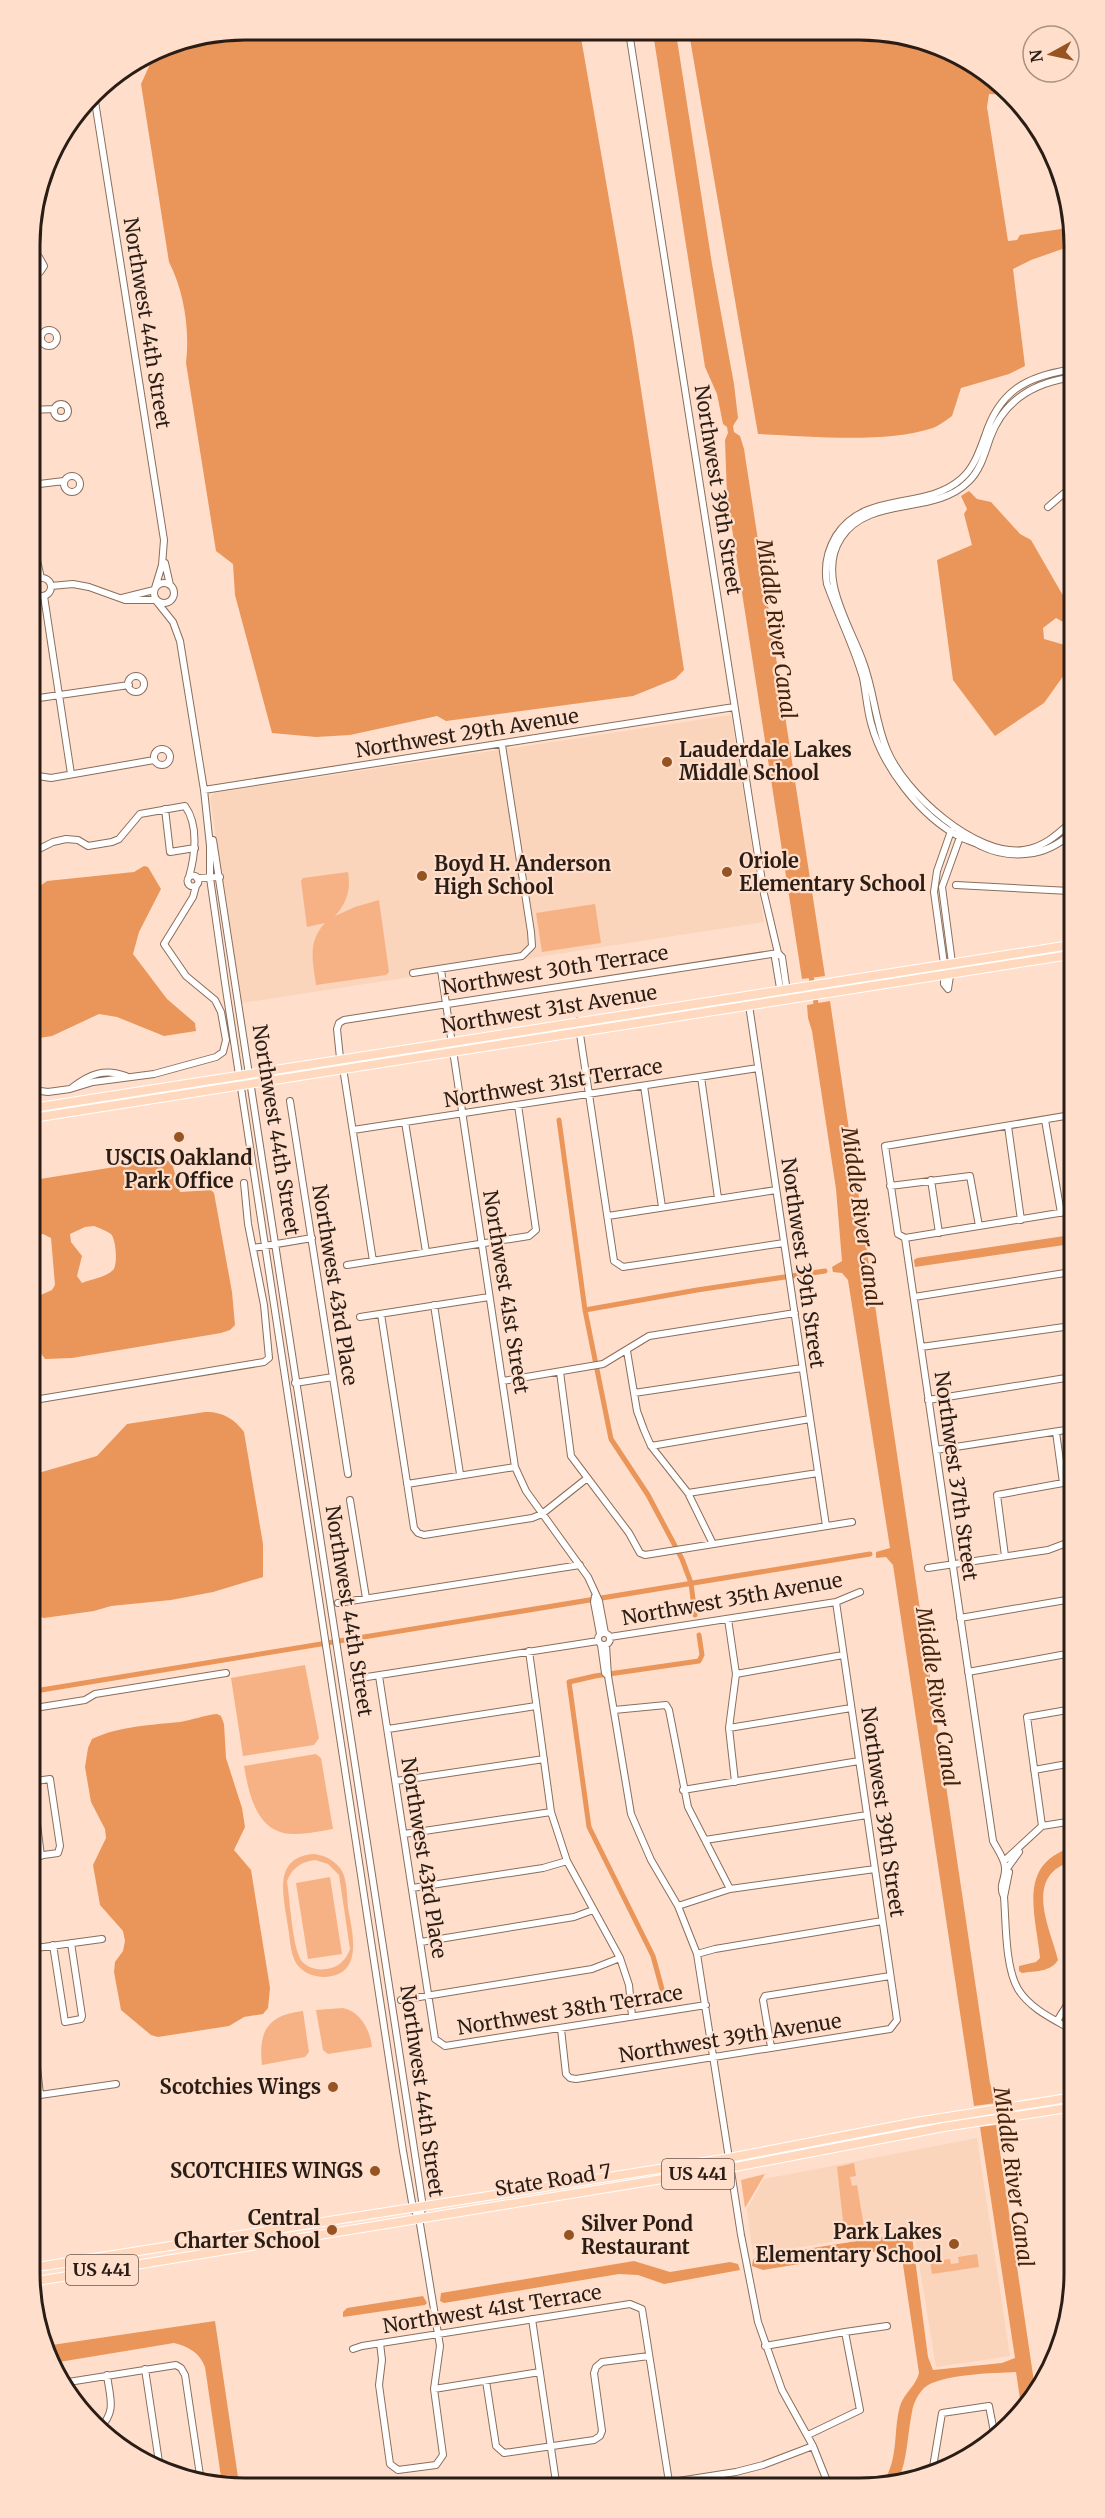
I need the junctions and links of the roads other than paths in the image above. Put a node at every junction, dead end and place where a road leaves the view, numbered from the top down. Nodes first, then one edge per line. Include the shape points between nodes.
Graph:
1 (630, 40) edge
2 (96, 105) edge
3 (41, 259) edge
4 (41, 271) edge
5 (1064, 371) edge
6 (1064, 379) edge
7 (54, 409) dead end
8 (41, 410) edge
9 (64, 482) dead end
10 (41, 485) edge
11 (1064, 493) edge
12 (1048, 507) dead end
13 (164, 557) junction
14 (41, 578) edge
15 (51, 586) junction
16 (170, 586) junction
17 (154, 589) junction
18 (41, 596) edge
19 (44, 596) junction
20 (138, 598) junction
21 (172, 598) junction
22 (157, 601) junction
23 (173, 622) junction
24 (129, 685) dead end
25 (59, 696) junction
26 (41, 698) edge
27 (734, 707) junction
28 (502, 745) junction
29 (154, 760) dead end
30 (71, 774) junction
31 (41, 776) edge
32 (204, 790) junction
33 (165, 808) junction
34 (1064, 828) edge
35 (951, 831) junction
36 (960, 837) junction
37 (1064, 838) edge
38 (41, 848) edge
39 (195, 848) junction
40 (220, 877) junction
41 (197, 879) junction
42 (956, 885) dead end
43 (1064, 891) edge
44 (1064, 946) edge
45 (778, 953) junction
46 (1064, 956) edge
47 (948, 964) junction
48 (441, 970) junction
49 (413, 973) dead end
50 (947, 974) junction
51 (784, 989) junction
52 (785, 999) junction
53 (445, 1004) junction
54 (749, 1005) junction
55 (578, 1022) junction
56 (579, 1031) junction
57 (451, 1041) junction
58 (452, 1051) junction
59 (340, 1058) junction
60 (343, 1068) junction
61 (759, 1068) junction
62 (249, 1073) junction
63 (240, 1074) junction
64 (700, 1077) junction
65 (250, 1083) junction
66 (241, 1084) junction
67 (644, 1086) junction
68 (41, 1091) edge
69 (589, 1094) junction
70 (291, 1101) dead end
71 (518, 1105) junction
72 (41, 1107) edge
73 (462, 1114) junction
74 (1064, 1116) edge
75 (41, 1117) edge
76 (1045, 1120) junction
77 (405, 1122) junction
78 (1008, 1126) junction
79 (353, 1130) junction
80 (265, 1167) junction
81 (254, 1169) junction
82 (931, 1180) junction
83 (244, 1183) dead end
84 (890, 1186) junction
85 (776, 1190) junction
86 (718, 1198) junction
87 (662, 1207) junction
88 (1064, 1212) edge
89 (1060, 1213) junction
90 (608, 1216) junction
91 (1021, 1220) junction
92 (979, 1226) junction
93 (939, 1233) junction
94 (312, 1238) junction
95 (905, 1238) junction
96 (482, 1243) junction
97 (784, 1243) junction
98 (277, 1244) junction
99 (266, 1245) junction
100 (253, 1248) junction
101 (426, 1252) junction
102 (373, 1261) junction
103 (347, 1265) dead end
104 (1064, 1273) edge
105 (489, 1297) junction
106 (914, 1297) junction
107 (434, 1305) junction
108 (795, 1313) junction
109 (381, 1314) junction
110 (360, 1317) dead end
111 (1064, 1327) edge
112 (921, 1347) junction
113 (627, 1351) junction
114 (802, 1368) junction
115 (560, 1372) junction
116 (333, 1377) junction
117 (1064, 1378) edge
118 (503, 1381) junction
119 (298, 1382) junction
120 (287, 1384) junction
121 (634, 1393) junction
122 (40, 1399) edge
123 (928, 1400) junction
124 (810, 1419) junction
125 (1064, 1430) edge
126 (1056, 1432) junction
127 (651, 1446) junction
128 (936, 1449) junction
129 (515, 1467) junction
130 (818, 1473) junction
131 (348, 1474) dead end
132 (460, 1474) junction
133 (586, 1479) junction
134 (407, 1484) junction
135 (688, 1493) junction
136 (350, 1500) dead end
137 (542, 1514) junction
138 (852, 1522) dead end
139 (826, 1526) junction
140 (713, 1544) junction
141 (1064, 1544) edge
142 (1005, 1556) junction
143 (952, 1564) junction
144 (580, 1565) junction
145 (928, 1568) dead end
146 (860, 1592) dead end
147 (366, 1598) junction
148 (1064, 1600) edge
149 (335, 1602) junction
150 (836, 1602) junction
151 (321, 1603) junction
152 (960, 1618) junction
153 (728, 1619) junction
154 (603, 1639) junction
155 (529, 1651) junction
156 (1064, 1654) edge
157 (843, 1655) junction
158 (968, 1672) junction
159 (226, 1673) dead end
160 (736, 1674) junction
161 (379, 1676) junction
162 (354, 1679) dead end
163 (536, 1706) junction
164 (40, 1707) edge
165 (851, 1708) junction
166 (614, 1710) junction
167 (1064, 1711) edge
168 (729, 1728) junction
169 (388, 1730) junction
170 (544, 1759) junction
171 (859, 1761) junction
172 (1064, 1765) edge
173 (1034, 1770) junction
174 (40, 1780) edge
175 (396, 1781) junction
176 (735, 1782) junction
177 (683, 1790) junction
178 (551, 1812) junction
179 (867, 1815) junction
180 (1064, 1822) edge
181 (1042, 1826) junction
182 (404, 1834) junction
183 (705, 1840) junction
184 (40, 1856) edge
185 (567, 1861) junction
186 (1006, 1865) junction
187 (875, 1869) junction
188 (412, 1888) junction
189 (730, 1889) junction
190 (678, 1906) junction
191 (593, 1910) junction
192 (882, 1922) junction
193 (102, 1939) dead end
194 (420, 1942) junction
195 (70, 1943) junction
196 (53, 1946) junction
197 (40, 1948) edge
198 (698, 1954) junction
199 (620, 1958) junction
200 (890, 1976) junction
201 (429, 1995) junction
202 (401, 2000) dead end
203 (706, 2005) junction
204 (1064, 2010) edge
205 (632, 2016) junction
206 (1057, 2021) junction
207 (1064, 2025) edge
208 (895, 2026) joint
209 (561, 2029) junction
210 (439, 2043) joint
211 (771, 2047) junction
212 (713, 2057) junction
213 (116, 2084) dead end
214 (40, 2095) edge
215 (1064, 2098) edge
216 (1064, 2108) edge
217 (875, 2129) junction
218 (862, 2143) junction
219 (729, 2158) junction
220 (730, 2168) junction
221 (604, 2178) junction
222 (571, 2183) junction
223 (575, 2193) junction
224 (532, 2200) junction
225 (423, 2207) junction
226 (413, 2208) junction
227 (419, 2218) junction
228 (40, 2267) edge
229 (41, 2280) edge
230 (532, 2319) junction
231 (887, 2326) dead end
232 (845, 2332) junction
233 (439, 2334) junction
234 (380, 2343) junction
235 (765, 2346) junction
236 (353, 2349) dead end
237 (649, 2356) junction
238 (145, 2369) junction
239 (540, 2372) junction
240 (107, 2375) junction
241 (72, 2381) edge
242 (486, 2381) junction
243 (434, 2389) junction
244 (106, 2422) edge
245 (993, 2428) edge
246 (808, 2435) junction
247 (551, 2446) junction
248 (813, 2446) junction
249 (158, 2458) edge
250 (934, 2464) edge
251 (200, 2473) edge
252 (555, 2478) edge
253 (669, 2478) edge
254 (696, 2478) edge
255 (826, 2478) edge

1 - 27 street, Northwest 39th Street
2 - 13 street, Northwest 44th Street
3 - 4 street via 45,266
5 - 35 street via 1037,376 1009,394 992,416 975,461 957,482 935,493 865,511 839,532 828,554 827,584 862,678 871,724 882,752 908,792
6 - 34 street via 1032,388 1005,409 980,464 964,486 945,496 860,520 842,536 832,566 835,591 864,664 887,750 906,782 937,812 969,835 1003,850 1042,845
7 - 8 street
9 - 10 street
11 - 12 street
13 - 16 street, Northwest 44th Street
13 - 17 street, Northwest 44th Street
14 - 15 street
15 - 19 street
15 - 20 street via 73,584 122,598
16 - 17 street via 162,583
16 - 21 street
17 - 20 street
17 - 22 street
18 - 19 street
19 - 25 street
20 - 22 street
21 - 22 street via 166,603
21 - 23 street, Northwest 44th Street
22 - 23 street, Northwest 44th Street
23 - 32 street, Northwest 44th Street via 180,641
24 - 25 street
25 - 26 street
25 - 30 street
27 - 28 street, Northwest 29th Avenue
27 - 45 street, Northwest 39th Street via 764,894
28 - 32 street, Northwest 29th Avenue
28 - 48 street via 532,946 522,956
29 - 30 street
30 - 31 street
32 - 40 street, Northwest 44th Street
32 - 41 street, Northwest 44th Street via 210,846
33 - 38 street via 140,814 112,842 88,846 66,839
33 - 39 street via 185,806 190,812
33 - 39 street via 170,852
35 - 36 street
35 - 47 street via 934,892
36 - 37 street via 989,850 1020,855 1052,847
36 - 47 street via 942,887
39 - 41 street
40 - 41 street
40 - 62 street, Northwest 44th Street
41 - 63 street, Northwest 44th Street
41 - 68 street via 193,897 164,944 186,976 214,1000 221,1012 226,1040 223,1052 154,1074 130,1077 100,1072 70,1089
42 - 43 street
44 - 47 main road, Northwest 31st Avenue
45 - 51 street, Northwest 39th Street via 782,957
45 - 53 street, Northwest 30th Terrace
46 - 50 main road, Northwest 31st Avenue
47 - 50 street
47 - 51 main road, Northwest 31st Avenue
48 - 49 street
48 - 53 street, Northwest 41st Street
50 - 52 main road, Northwest 31st Avenue
51 - 52 street, Northwest 39th Street
51 - 55 main road, Northwest 31st Avenue
52 - 54 main road, Northwest 31st Avenue
53 - 57 street, Northwest 41st Street
53 - 59 street, Northwest 30th Terrace via 344,1020 337,1029
54 - 56 main road, Northwest 31st Avenue
54 - 61 street, Northwest 39th Street
55 - 56 street
55 - 57 main road, Northwest 31st Avenue
56 - 58 main road, Northwest 31st Avenue
56 - 69 street
57 - 58 street, Northwest 41st Street
57 - 59 main road, Northwest 31st Avenue
58 - 60 main road, Northwest 31st Avenue
58 - 73 street, Northwest 41st Street
59 - 62 main road, Northwest 31st Avenue
60 - 65 main road, Northwest 31st Avenue
60 - 79 street
61 - 64 street, Northwest 31st Terrace
61 - 85 street, Northwest 39th Street
62 - 63 main road, Northwest 31st Avenue
62 - 65 street, Northwest 44th Street
63 - 66 street, Northwest 44th Street
63 - 72 main road, Northwest 31st Avenue
64 - 67 street, Northwest 31st Terrace
64 - 86 street
65 - 66 main road, Northwest 31st Avenue
65 - 80 street, Northwest 44th Street
66 - 75 main road, Northwest 31st Avenue
66 - 81 street, Northwest 44th Street
67 - 69 street, Northwest 31st Terrace
67 - 87 street
69 - 71 street, Northwest 31st Terrace
69 - 90 street
70 - 94 street, Northwest 43rd Place
71 - 73 street, Northwest 31st Terrace
71 - 96 street via 536,1230 529,1236
73 - 77 street, Northwest 31st Terrace
73 - 96 street, Northwest 41st Street
74 - 76 street
76 - 78 street
76 - 89 street
77 - 79 street, Northwest 31st Terrace
77 - 101 street
78 - 84 street, Northwest 37th Street via 885,1146
78 - 91 street
79 - 102 street
80 - 81 street
80 - 98 street, Northwest 44th Street
81 - 99 street, Northwest 44th Street
82 - 84 street
82 - 92 street via 970,1176
82 - 93 street
83 - 100 street, Northwest 44th Street
84 - 95 street, Northwest 37th Street via 898,1234
85 - 86 street
85 - 97 street, Northwest 39th Street
86 - 87 street
87 - 90 street
88 - 89 street
89 - 91 street
90 - 97 street via 614,1261 622,1267
91 - 92 street
92 - 93 street
93 - 95 street
94 - 98 street
94 - 116 street, Northwest 43rd Place
95 - 106 street, Northwest 37th Street
96 - 101 street
96 - 105 street, Northwest 41st Street
97 - 108 street, Northwest 39th Street
98 - 99 street
98 - 119 street, Northwest 44th Street
99 - 100 street
99 - 120 street, Northwest 44th Street
100 - 122 street, Northwest 44th Street via 270,1352 264,1362
101 - 102 street
102 - 103 street
104 - 106 street
105 - 107 street
105 - 118 street, Northwest 41st Street
106 - 112 street, Northwest 37th Street
107 - 109 street
107 - 132 street
108 - 113 street via 649,1336
108 - 114 street, Northwest 39th Street
109 - 110 street
109 - 134 street
111 - 112 street
112 - 123 street, Northwest 37th Street
113 - 115 street via 603,1364
113 - 121 street
114 - 121 street
114 - 124 street, Northwest 39th Street
115 - 118 street
115 - 133 street via 571,1456
116 - 119 street
116 - 131 street, Northwest 43rd Place
117 - 123 street
118 - 129 street, Northwest 41st Street
119 - 120 street
119 - 149 street, Northwest 44th Street
120 - 151 street, Northwest 44th Street
121 - 127 street
123 - 128 street, Northwest 37th Street
124 - 127 street
124 - 130 street, Northwest 39th Street
125 - 126 street
126 - 128 street
126 - 142 street via 1064,1483 997,1495
127 - 135 street
128 - 143 street, Northwest 37th Street
129 - 132 street
129 - 137 street, Northwest 41st Street
130 - 135 street
130 - 139 street, Northwest 39th Street
132 - 134 street
133 - 137 street
133 - 140 street via 640,1553
134 - 137 street via 414,1528 424,1535
135 - 140 street
136 - 147 street
137 - 144 street, Northwest 41st Street
138 - 139 street
139 - 140 street
141 - 142 street
142 - 143 street
143 - 145 street
143 - 152 street, Northwest 37th Street
144 - 147 street
144 - 154 street, Northwest 41st Street via 595,1596
146 - 150 street, Northwest 35th Avenue
147 - 149 street
148 - 152 street
149 - 151 street
149 - 225 street, Northwest 44th Street via 336,1630
150 - 153 street, Northwest 35th Avenue
150 - 157 street, Northwest 39th Street
151 - 226 street, Northwest 44th Street
152 - 158 street, Northwest 37th Street
153 - 154 street, Northwest 35th Avenue
153 - 160 street
154 - 155 street, Northwest 35th Avenue
154 - 166 street, Northwest 41st Street
155 - 161 street, Northwest 35th Avenue
155 - 163 street
156 - 158 street
157 - 160 street
157 - 165 street, Northwest 39th Street
158 - 186 street, Northwest 37th Street via 993,1841
159 - 164 street via 95,1694 85,1700
160 - 168 street
161 - 162 street, Northwest 35th Avenue
161 - 169 street, Northwest 43rd Place
163 - 169 street
163 - 170 street
165 - 168 street
165 - 171 street, Northwest 39th Street
166 - 177 street via 666,1705
166 - 190 street, Northwest 41st Street via 631,1814 651,1860
167 - 173 street via 1027,1717
168 - 176 street
169 - 175 street, Northwest 43rd Place
170 - 175 street
170 - 178 street
171 - 176 street
171 - 179 street, Northwest 39th Street
172 - 173 street
173 - 181 street
174 - 184 street via 50,1779 60,1846 58,1853
175 - 182 street, Northwest 43rd Place
176 - 177 street
177 - 183 street
178 - 182 street
178 - 185 street
179 - 183 street
179 - 187 street, Northwest 39th Street
180 - 181 street
181 - 186 street
182 - 188 street, Northwest 43rd Place
183 - 189 street
185 - 188 street
185 - 191 street
186 - 206 street, Northwest 37th Street via 1001,1885 1013,1975 1018,1989
187 - 189 street
187 - 192 street, Northwest 39th Street
188 - 194 street, Northwest 43rd Place
189 - 190 street
190 - 198 street, Northwest 41st Street
191 - 194 street via 574,1917
191 - 199 street
192 - 198 street
192 - 200 street, Northwest 39th Street
193 - 195 street
194 - 201 street, Northwest 43rd Place
195 - 196 street
195 - 196 street via 82,2016 65,2022
196 - 197 street
198 - 203 street, Northwest 41st Street
199 - 201 street via 592,1969
199 - 205 street via 629,1986
200 - 208 street, Northwest 39th Street
200 - 211 street via 765,1996
201 - 202 street
201 - 210 street, Northwest 43rd Place via 435,2039
203 - 205 street, Northwest 38th Terrace
203 - 212 street, Northwest 41st Street
204 - 206 street
205 - 209 street, Northwest 38th Terrace
206 - 207 street, Northwest 37th Street
208 - 211 street, Northwest 39th Avenue
209 - 210 street, Northwest 38th Terrace via 445,2046
209 - 212 street, Northwest 39th Avenue via 566,2074 570,2078
211 - 212 street, Northwest 39th Avenue
212 - 219 street, Northwest 41st Street
213 - 214 street
215 - 217 main road, State Road 7 / US 441
216 - 218 main road, State Road 7 / US 441
217 - 218 main road
217 - 219 main road, State Road 7 / US 441
218 - 220 main road, State Road 7 / US 441
219 - 220 street, Northwest 41st Street
219 - 221 main road, State Road 7 / US 441
220 - 223 main road, State Road 7 / US 441
220 - 235 street, Northwest 41st Street via 750,2289
221 - 222 main road, State Road 7 / US 441
221 - 223 main road
222 - 224 main road via 560,2192
222 - 225 main road, State Road 7 / US 441
223 - 224 main road, State Road 7 / US 441
224 - 227 main road, State Road 7 / US 441
225 - 226 main road, State Road 7 / US 441
225 - 227 street, Northwest 44th Street
226 - 227 street, Northwest 44th Street
226 - 228 main road, State Road 7 / US 441
227 - 229 main road, State Road 7 / US 441
227 - 233 street
230 - 233 street, Northwest 41st Terrace
230 - 237 street, Northwest 41st Terrace via 630,2304 642,2309
230 - 239 street
231 - 232 street
232 - 235 street
232 - 246 street via 860,2410
233 - 234 street, Northwest 41st Terrace
233 - 243 street
234 - 236 street, Northwest 41st Terrace
234 - 243 street via 379,2385 393,2468 436,2465 441,2461
235 - 246 street, Northwest 41st Street via 782,2390
237 - 247 street via 602,2362 596,2367 600,2436
237 - 253 street
238 - 240 street
238 - 249 street
238 - 251 street via 176,2365 185,2375
239 - 242 street
239 - 247 street
240 - 241 street
240 - 244 street via 112,2412
242 - 243 street
242 - 247 street via 499,2451
245 - 250 street via 989,2406 942,2412
246 - 248 street, Northwest 41st Street
247 - 252 street
248 - 254 street via 763,2465
248 - 255 street, Northwest 41st Street

